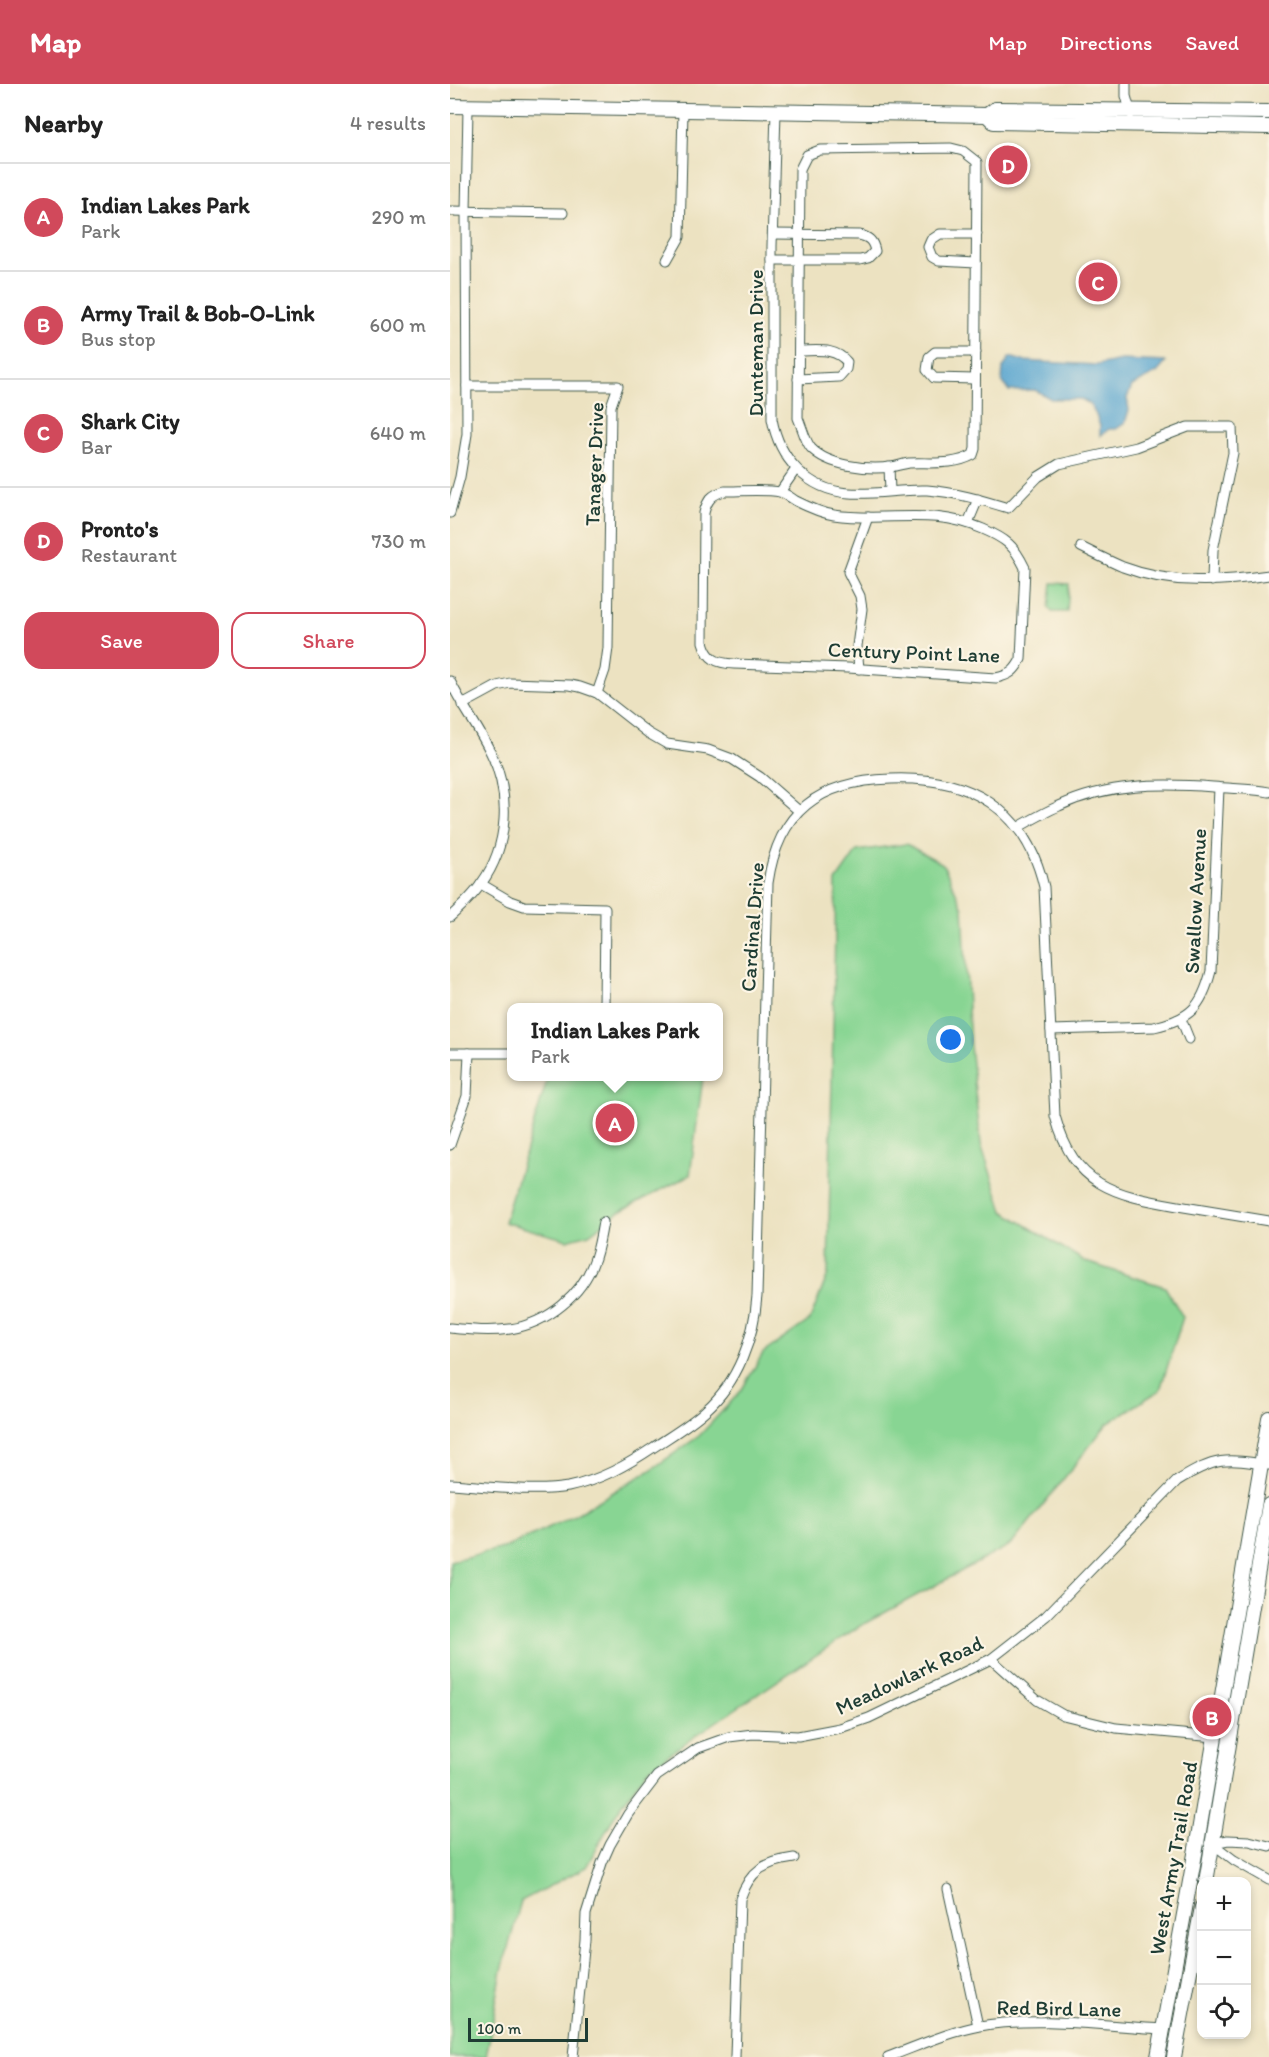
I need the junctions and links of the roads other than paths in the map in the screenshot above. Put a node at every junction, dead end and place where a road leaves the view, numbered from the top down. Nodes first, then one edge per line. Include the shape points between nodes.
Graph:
1 (1126, 84) edge
2 (450, 106) edge
3 (468, 107) junction
4 (683, 110) junction
5 (1130, 110) junction
6 (776, 111) junction
7 (1269, 112) edge
8 (987, 115) junction
9 (1135, 125) junction
10 (1269, 127) edge
11 (450, 211) edge
12 (466, 212) junction
13 (562, 213) dead end
14 (773, 234) junction
15 (977, 234) junction
16 (799, 235) junction
17 (666, 260) dead end
18 (772, 260) junction
19 (798, 260) junction
20 (976, 263) junction
21 (799, 351) junction
22 (975, 352) junction
23 (798, 379) junction
24 (975, 379) junction
25 (467, 386) junction
26 (889, 467) junction
27 (796, 469) junction
28 (890, 491) junction
29 (780, 492) junction
30 (978, 499) junction
31 (450, 513) edge
32 (868, 517) junction
33 (968, 523) junction
34 (1082, 547) dead end
35 (1269, 575) edge
36 (1212, 581) junction
37 (859, 669) junction
38 (450, 681) edge
39 (597, 693) junction
40 (462, 705) junction
41 (1219, 788) junction
42 (1269, 792) edge
43 (799, 811) junction
44 (1017, 828) junction
45 (481, 884) junction
46 (450, 917) edge
47 (604, 1003) edge
48 (1181, 1019) junction
49 (1051, 1030) junction
50 (1189, 1039) dead end
51 (450, 1053) edge
52 (469, 1053) junction
53 (507, 1053) edge
54 (450, 1145) edge
55 (1269, 1221) edge
56 (603, 1222) dead end
57 (450, 1328) edge
58 (1269, 1418) edge
59 (1265, 1465) edge
60 (450, 1484) edge
61 (1269, 1505) edge
62 (991, 1659) junction
63 (1215, 1737) junction
64 (1197, 1842) junction
65 (1213, 1844) junction
66 (1269, 1846) edge
67 (794, 1858) dead end
68 (1207, 1877) edge
69 (1269, 1880) edge
70 (948, 1888) dead end
71 (1197, 1931) edge
72 (978, 2026) junction
73 (1164, 2029) junction
74 (573, 2057) edge
75 (735, 2057) edge
76 (888, 2057) edge
77 (1158, 2057) edge
78 (1174, 2057) edge

1 - 5 street
2 - 3 main road
3 - 4 main road
3 - 12 street
4 - 6 main road
4 - 17 street via 680,237
5 - 7 main road
5 - 8 main road via 995,109
5 - 9 street
6 - 8 main road
6 - 14 street, Dunteman Drive
8 - 9 main road via 994,122
9 - 10 main road
11 - 12 street
12 - 13 street
12 - 25 street
14 - 16 street
14 - 18 street, Dunteman Drive
15 - 16 street via 977,162 963,151 951,148 820,150 807,155 800,169
15 - 20 street
15 - 20 street via 940,234 930,240 928,248 939,261
16 - 19 street
16 - 19 street via 859,235 868,237 875,250 860,260
18 - 19 street
18 - 27 street, Dunteman Drive via 771,419 778,444
19 - 21 street
20 - 22 street
21 - 23 street
21 - 23 street via 841,354 846,369 839,377
22 - 24 street
22 - 24 street via 935,352 929,357 927,370 934,378
23 - 26 street via 798,418 811,447 833,462 862,468
24 - 26 street via 973,455 954,462
25 - 31 street via 464,459
25 - 39 street, Tanager Drive via 618,386 611,406 608,648
26 - 28 street
27 - 28 street, Dunteman Drive via 828,489 849,493
27 - 29 street
28 - 30 street, Dunteman Drive via 927,490
29 - 32 street, Century Point Lane via 809,508
29 - 37 street, Century Point Lane via 725,491 714,494 706,503 706,653 723,663
30 - 33 street
30 - 36 street, Dunteman Drive via 1008,508 1038,477 1059,464 1136,447 1188,427 1232,427 1233,453 1213,550
32 - 33 street, Century Point Lane via 912,515
32 - 37 street via 848,572 862,609 857,646
33 - 37 street, Century Point Lane via 1010,543 1025,568 1021,659 1016,670 996,678
34 - 36 street via 1134,570 1165,578
35 - 36 street
38 - 40 street
39 - 40 street via 570,685 510,683
39 - 43 street via 658,740 708,750 745,766
40 - 45 street via 491,752 504,794 503,833
41 - 42 street
41 - 44 street via 1132,785 1058,806
41 - 48 street, Swallow Avenue via 1211,971 1203,995 1189,1015
43 - 44 street, Cardinal Drive via 824,793 853,782 921,778 956,785 976,794
43 - 60 street, Cardinal Drive via 777,844 768,883 757,1296 752,1332 740,1364 708,1409 606,1475 561,1488
44 - 49 street, Cardinal Drive via 1032,852 1044,887
45 - 46 street
45 - 47 street via 524,906 605,908
48 - 49 street via 1154,1027
48 - 50 street
49 - 55 street, Cardinal Drive via 1055,1116 1062,1140 1080,1168 1126,1196
51 - 52 street
52 - 53 street
52 - 54 street via 467,1096
56 - 57 street via 595,1260 565,1305 510,1329
58 - 59 main road, West Army Trail Road
59 - 62 street, Meadowlark Road via 1232,1460 1215,1462 1177,1481 1046,1616
59 - 63 main road, West Army Trail Road
61 - 65 main road, West Army Trail Road
62 - 63 street via 1037,1700 1070,1717 1116,1728
62 - 74 street, Meadowlark Road via 869,1718 798,1736 729,1737 698,1748 657,1776 617,1831 586,1914
63 - 64 main road, West Army Trail Road
64 - 65 street
64 - 73 main road, West Army Trail Road
65 - 66 street via 1228,1839
65 - 68 main road, West Army Trail Road
65 - 69 street
67 - 75 street via 774,1861 757,1870 740,1899
70 - 72 street
71 - 78 main road, West Army Trail Road
72 - 73 street, Red Bird Lane via 1032,2021
72 - 76 street, Red Bird Lane
73 - 77 main road, West Army Trail Road

